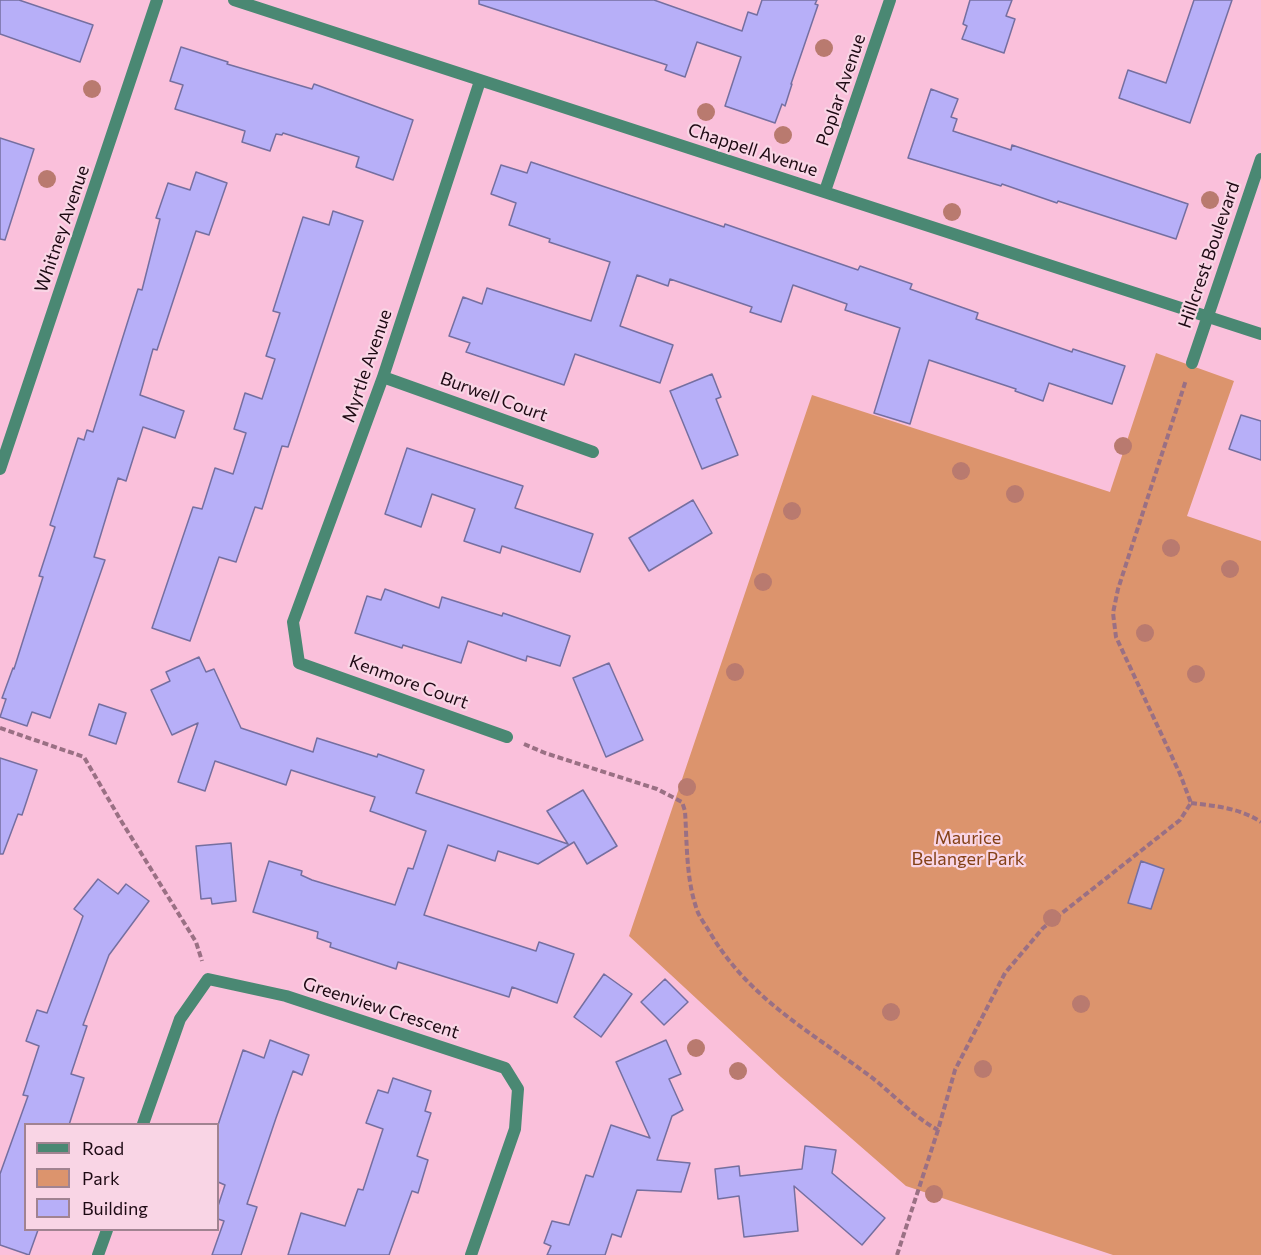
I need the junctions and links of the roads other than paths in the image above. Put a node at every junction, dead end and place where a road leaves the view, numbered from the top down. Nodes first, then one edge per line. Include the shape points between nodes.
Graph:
1 (157, 0) edge
2 (234, 0) edge
3 (890, 0) edge
4 (480, 81) junction
5 (1261, 159) edge
6 (825, 191) junction
7 (1207, 317) junction
8 (1261, 334) edge
9 (1192, 363) road end
10 (383, 377) junction
11 (593, 452) dead end
12 (0, 469) edge
13 (299, 663) joint
14 (507, 737) road end
15 (144, 1123) edge
16 (107, 1231) edge
17 (98, 1255) edge
18 (471, 1255) edge

1 - 12 street, Whitney Avenue
2 - 4 street, Chappell Avenue
3 - 6 street, Poplar Avenue
4 - 6 street, Chappell Avenue
4 - 10 street, Myrtle Avenue
5 - 7 street, Hillcrest Boulevard
6 - 7 street, Chappell Avenue
7 - 8 street, Chappell Avenue
7 - 9 street, Hillcrest Boulevard
10 - 11 street, Burwell Court
10 - 13 street, Myrtle Avenue via 293,622
13 - 14 street, Kenmore Court
15 - 18 street, Greenview Crescent via 180,1019 208,979 286,996 505,1068 518,1089 515,1129
16 - 17 street

